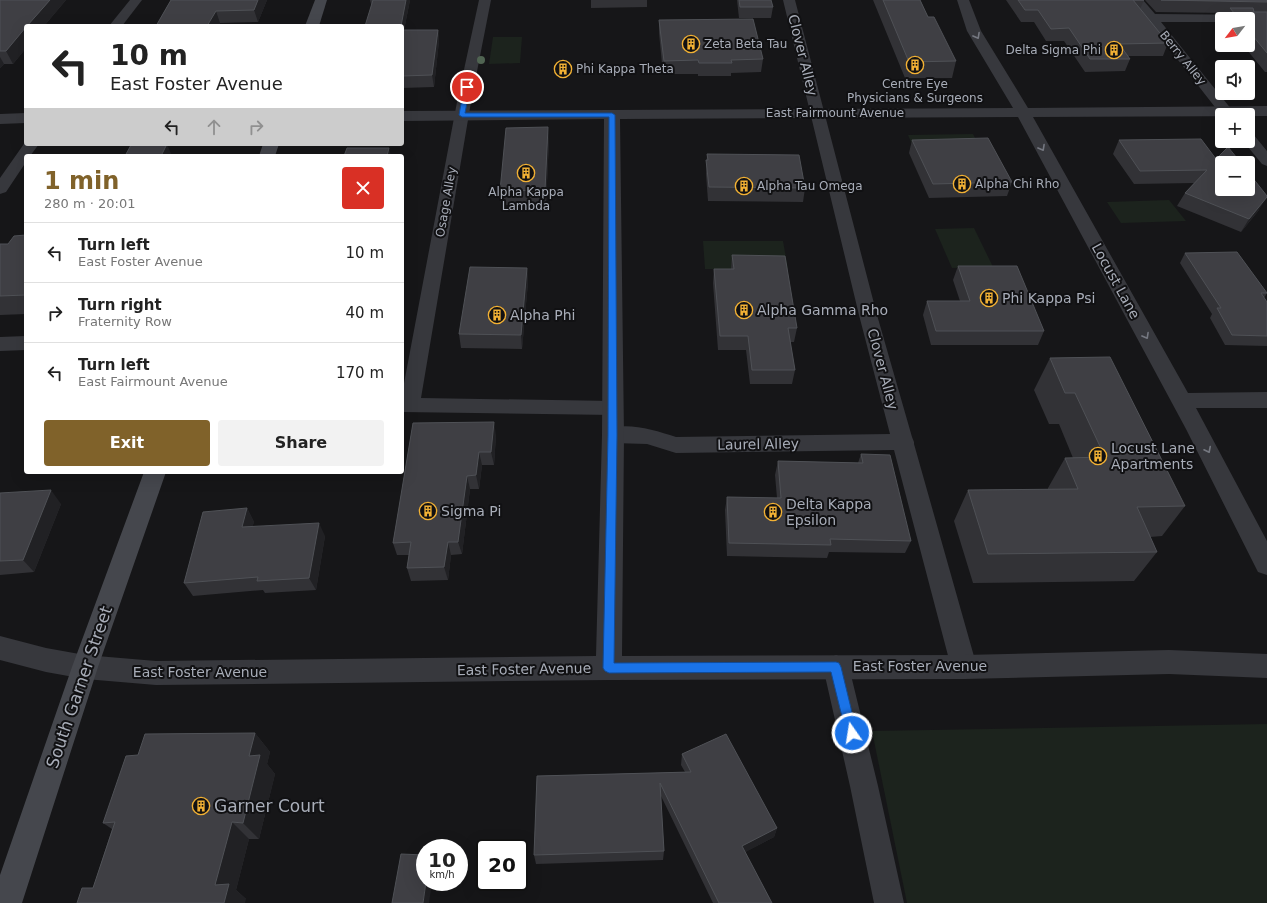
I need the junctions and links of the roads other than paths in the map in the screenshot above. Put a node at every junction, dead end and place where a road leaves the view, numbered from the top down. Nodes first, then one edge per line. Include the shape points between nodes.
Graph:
1 (136, 0) edge
2 (321, 0) edge
3 (485, 0) edge
4 (790, 0) edge
5 (963, 0) edge
6 (1137, 0) edge
7 (1151, 18) junction
8 (1267, 19) edge
9 (117, 24) edge
10 (313, 24) edge
11 (1223, 108) edge
12 (1267, 111) edge
13 (1022, 112) junction
14 (1255, 112) edge
15 (818, 113) junction
16 (1215, 113) edge
17 (462, 115) junction
18 (612, 115) junction
19 (404, 116) edge
20 (24, 118) edge
21 (0, 119) edge
22 (30, 146) edge
23 (1255, 146) edge
24 (1267, 161) edge
25 (0, 189) edge
26 (24, 343) edge
27 (0, 344) edge
28 (1267, 400) edge
29 (1181, 401) junction
30 (406, 405) edge
31 (613, 408) junction
32 (613, 435) junction
33 (904, 442) junction
34 (154, 474) edge
35 (1267, 565) edge
36 (0, 648) edge
37 (1267, 666) edge
38 (85, 667) junction
39 (836, 667) junction
40 (964, 667) junction
41 (609, 668) junction
42 (5, 902) edge
43 (889, 903) edge

1 - 9 lane
2 - 10 street
3 - 17 lane, Osage Alley
4 - 15 lane, Clover Alley
5 -> 13 street, Locust Lane via 974,31
6 - 7 lane, Berry Alley
7 - 8 lane
7 - 11 lane, Berry Alley
12 - 14 street, East Fairmount Avenue
13 - 15 street, East Fairmount Avenue
13 - 16 street, East Fairmount Avenue
13 -> 29 street, Locust Lane
15 - 18 street, East Fairmount Avenue
15 - 33 lane, Clover Alley via 868,315
17 - 18 street, East Fairmount Avenue
17 - 19 street, East Fairmount Avenue
17 - 30 lane, Osage Alley
18 - 31 street
20 - 21 street
22 - 25 lane
23 - 24 lane
26 - 27 lane
28 - 29 street
29 -> 35 street, Locust Lane
30 - 31 lane
31 - 32 street
32 - 33 lane, Laurel Alley via 647,436 676,445
32 - 41 street
33 - 40 lane, Clover Alley
34 - 38 street, South Garner Street
36 - 38 street, East Foster Avenue
37 - 40 street, East Foster Avenue via 1169,662
38 - 41 street, East Foster Avenue via 156,673
38 - 42 street, South Garner Street
39 - 40 street, East Foster Avenue
39 - 41 street, East Foster Avenue
39 - 43 lane

